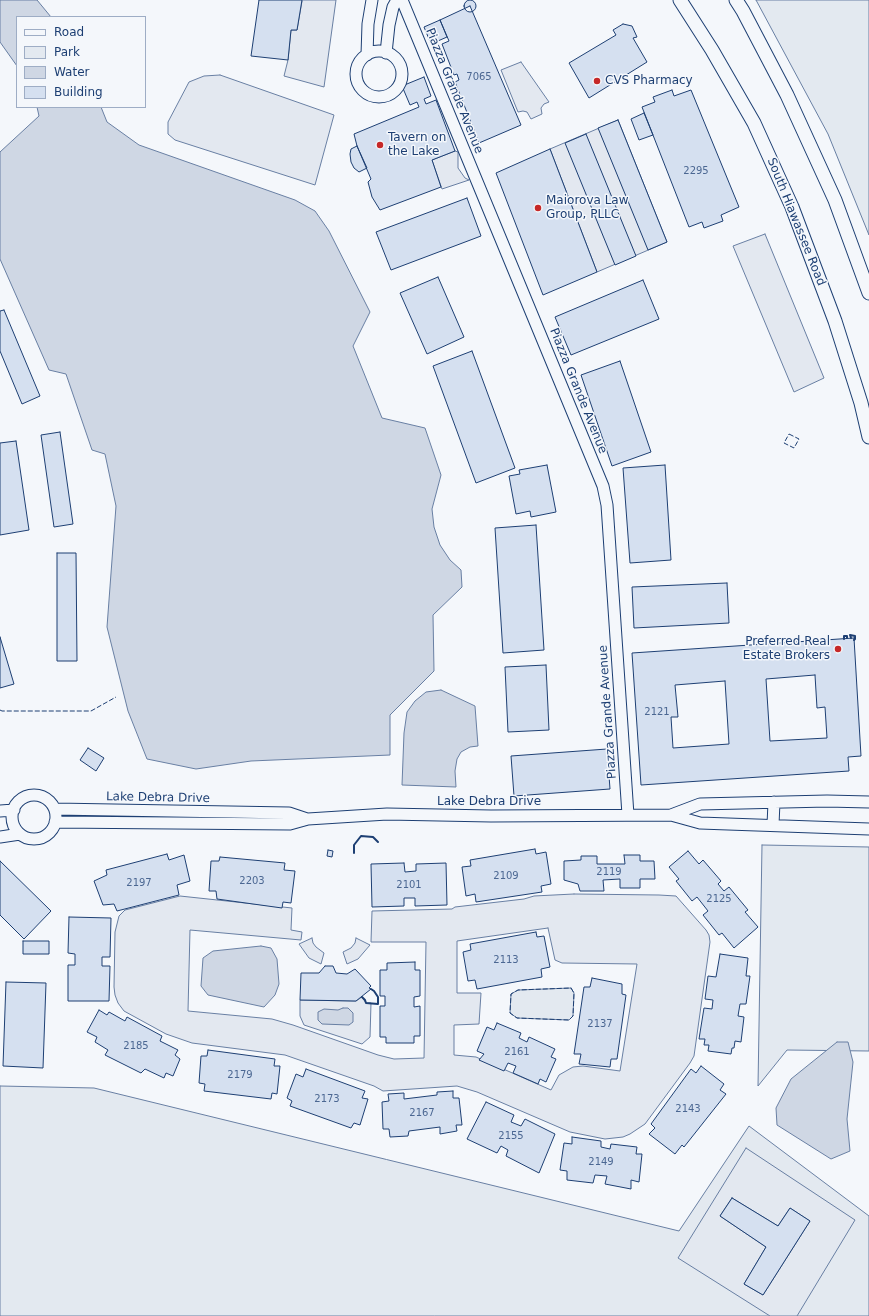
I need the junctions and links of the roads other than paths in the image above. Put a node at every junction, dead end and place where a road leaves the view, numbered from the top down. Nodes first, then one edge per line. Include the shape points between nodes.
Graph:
1 (372, 0) edge
2 (396, 0) edge
3 (402, 0) edge
4 (680, 0) edge
5 (736, 0) edge
6 (411, 19) junction
7 (389, 25) junction
8 (386, 53) junction
9 (367, 55) junction
10 (869, 293) edge
11 (869, 437) edge
12 (774, 802) junction
13 (869, 802) edge
14 (14, 810) junction
15 (55, 810) junction
16 (0, 811) edge
17 (628, 815) junction
18 (671, 815) junction
19 (308, 819) junction
20 (56, 822) junction
21 (774, 825) junction
22 (869, 829) edge
23 (20, 834) junction
24 (0, 837) edge

1 - 9 street
2 - 7 street
3 - 6 street, Piazza Grande Avenue
4 - 11 street, South Hiawassee Road via 754,123 792,207 835,321
5 - 10 street via 787,95 813,151 835,200
6 - 7 street via 396,19
6 - 17 street, Piazza Grande Avenue via 603,486 607,505
7 - 8 street
8 - 9 street
8 - 9 street via 398,61 402,72 401,81 392,93 378,97 365,92 356,76 358,67
12 - 13 street, Lake Debra Drive
12 - 18 street, Lake Debra Drive via 700,804
12 - 21 street
14 - 15 street via 17,803 30,795 48,800
14 - 16 street
14 - 23 street via 13,822
15 - 19 street, Lake Debra Drive via 289,812
15 - 20 street
17 - 18 street, Lake Debra Drive
17 - 19 street, Lake Debra Drive via 387,814
18 - 21 street, Lake Debra Drive via 700,823
19 - 20 street, Lake Debra Drive via 290,824
20 - 23 street via 48,834 39,839 30,839
21 - 22 street, Lake Debra Drive
23 - 24 street

